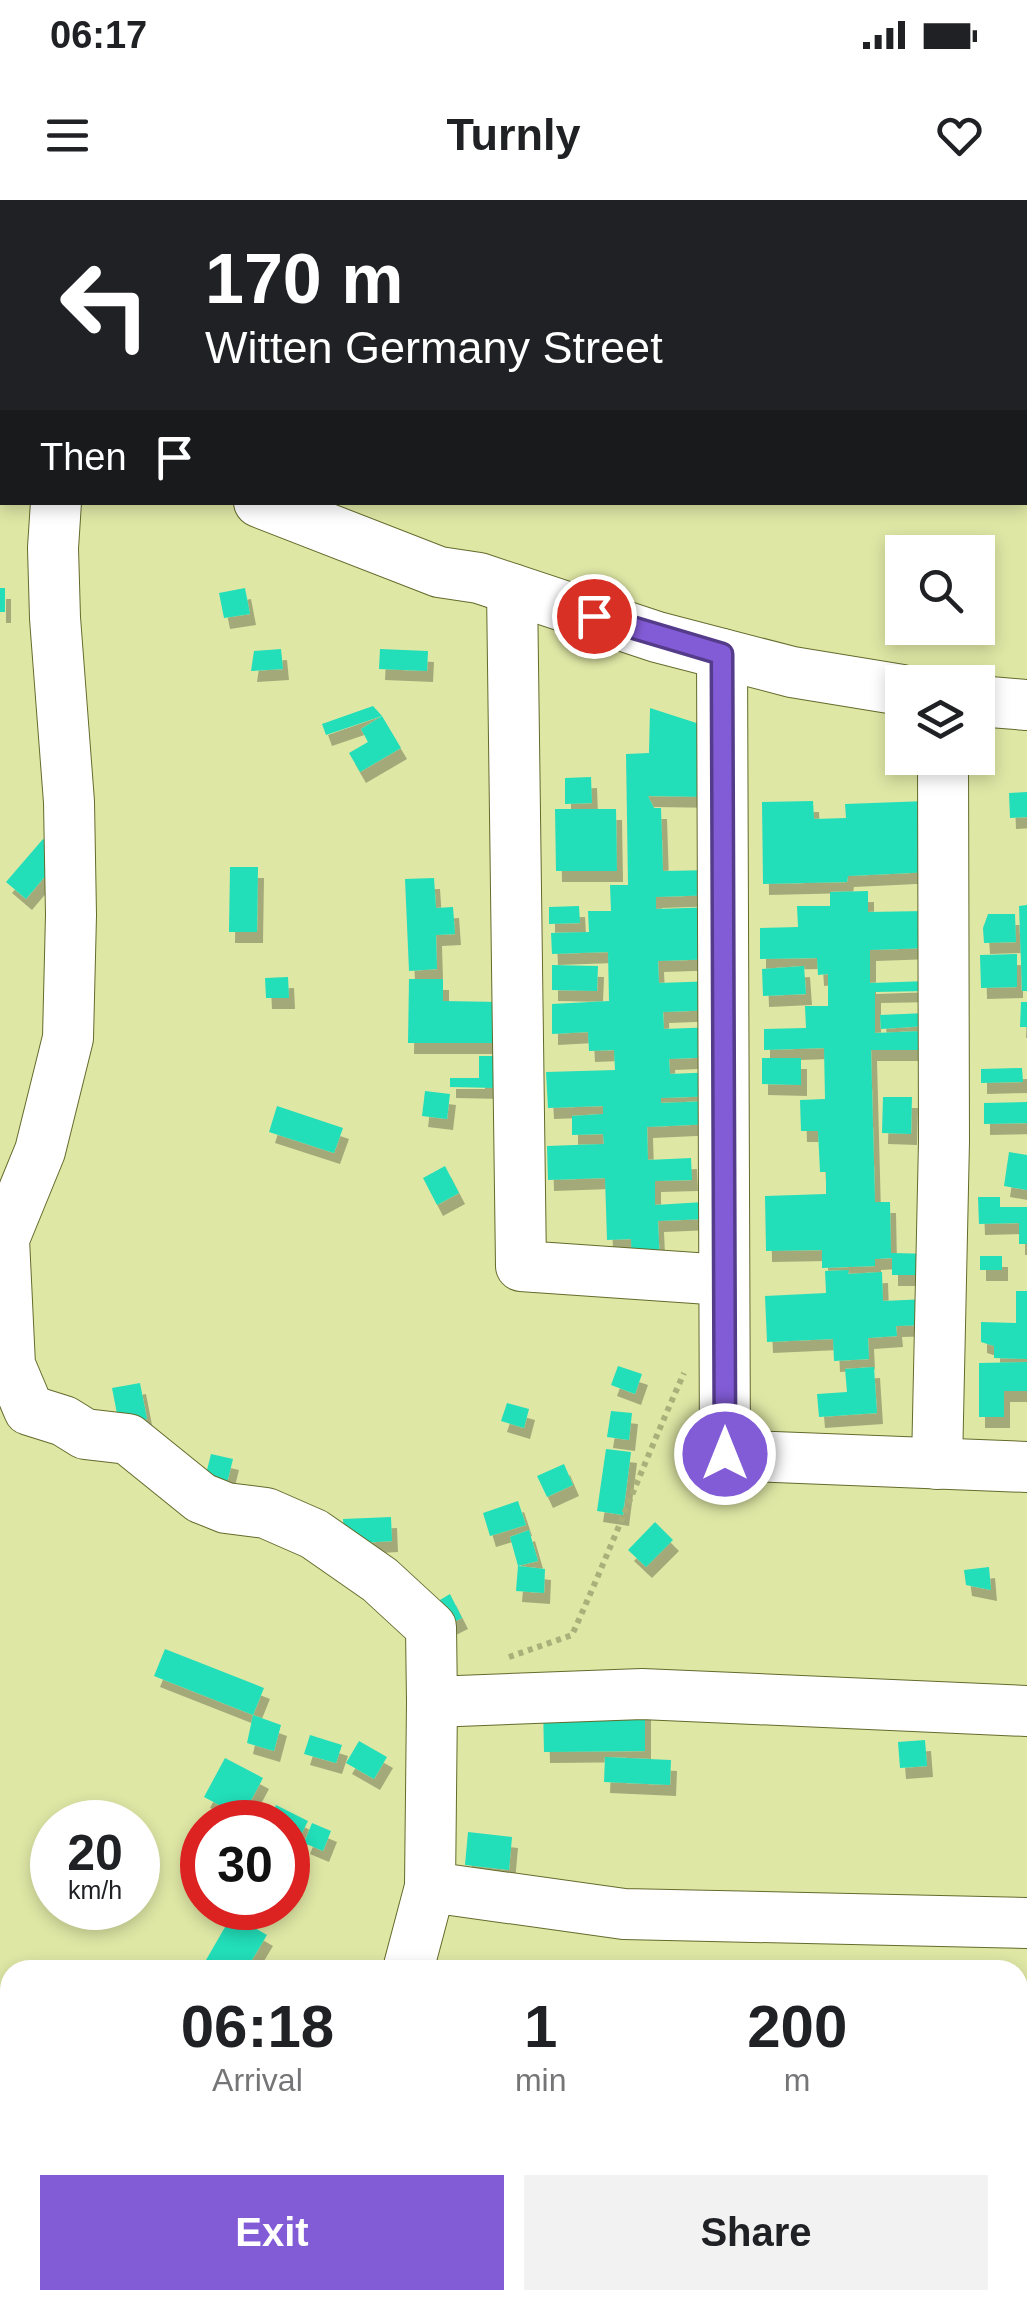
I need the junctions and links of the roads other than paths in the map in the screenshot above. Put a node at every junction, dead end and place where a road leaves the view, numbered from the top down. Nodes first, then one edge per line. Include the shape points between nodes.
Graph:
1 (56, 505) edge
2 (268, 505) edge
3 (339, 505) edge
4 (496, 584) junction
5 (722, 654) junction
6 (885, 687) edge
7 (995, 702) edge
8 (1027, 705) edge
9 (943, 775) edge
10 (724, 1280) junction
11 (937, 1464) junction
12 (1027, 1467) edge
13 (432, 1702) junction
14 (1027, 1711) edge
15 (430, 1887) junction
16 (1027, 1923) edge
17 (411, 1960) edge

1 - 13 street via 55,618 69,802 68,1038 40,1151 4,1239 10,1366 29,1410 85,1434 128,1440 201,1498 266,1513 314,1534 380,1580 431,1627
2 - 4 street via 439,572
3 - 4 street via 412,535
4 - 5 street
4 - 10 street via 521,1266
5 - 6 street
5 - 10 street
7 - 8 street
9 - 11 street
10 - 11 street via 725,1454
11 - 12 street
13 - 14 street via 642,1694
13 - 15 street
15 - 16 street via 624,1914
15 - 17 street

